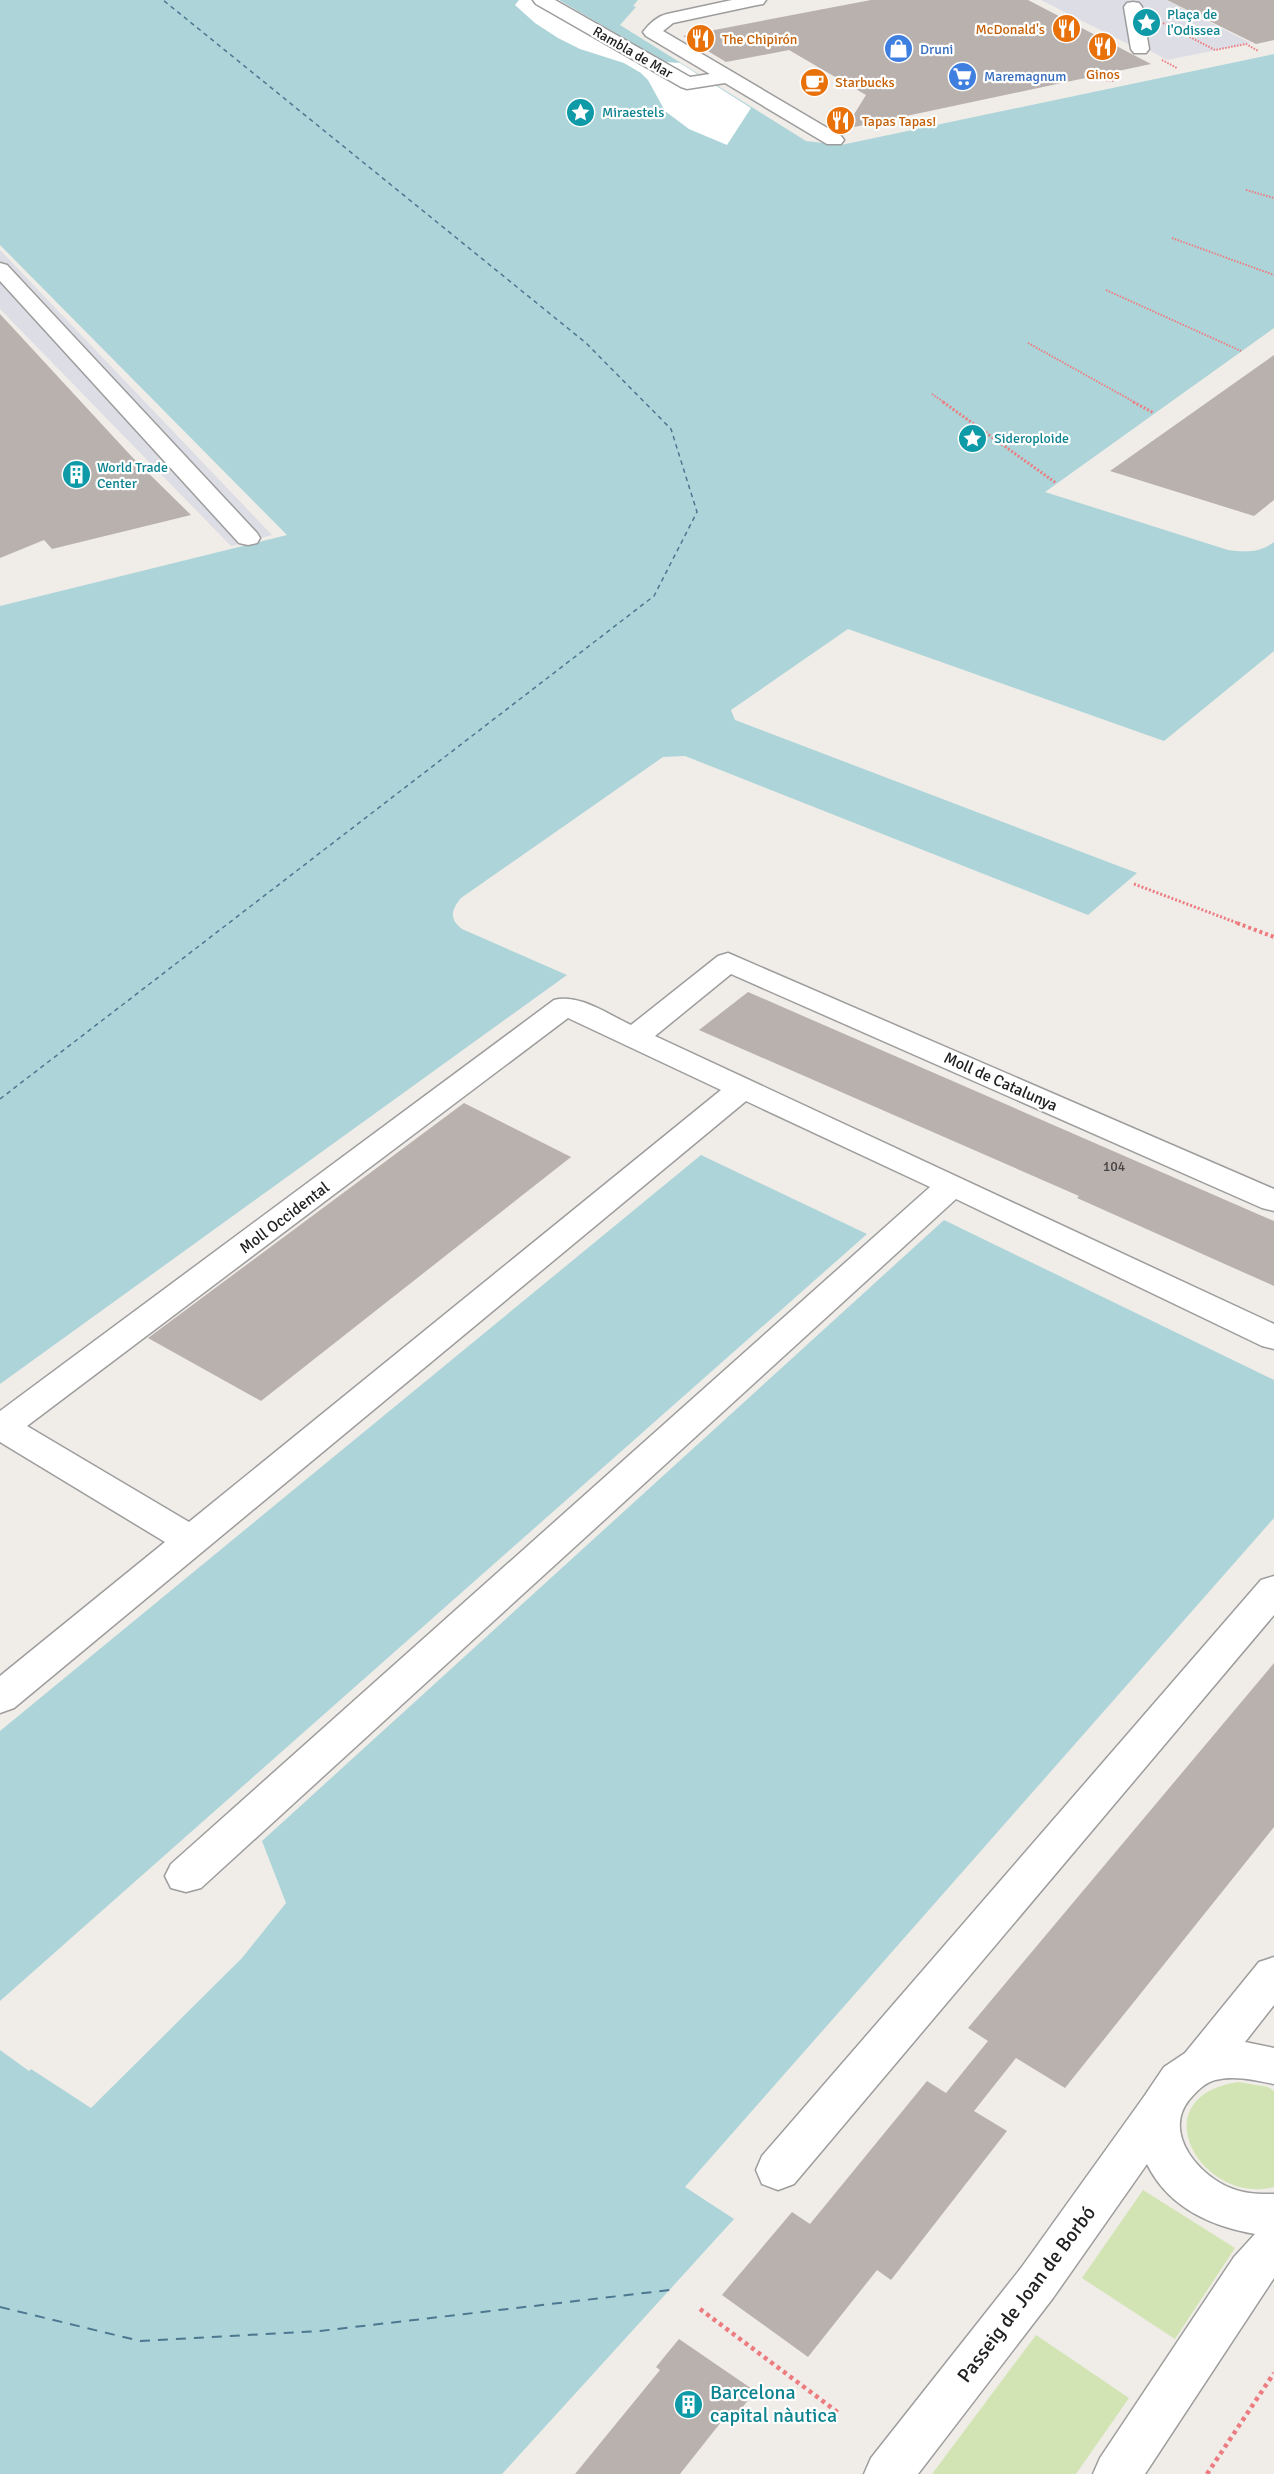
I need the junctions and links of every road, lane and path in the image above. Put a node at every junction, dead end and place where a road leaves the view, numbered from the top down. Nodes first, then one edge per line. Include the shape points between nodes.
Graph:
1 (542, 0) edge
2 (757, 0) edge
3 (1133, 7) joint
4 (1140, 49) dead end
5 (1258, 51) dead end
6 (728, 77) junction
7 (1114, 81) dead end
8 (1100, 84) dead end
9 (834, 140) dead end
10 (1246, 190) dead end
11 (1274, 198) edge
12 (1172, 238) dead end
13 (0, 269) edge
14 (1274, 275) edge
15 (1106, 290) dead end
16 (1028, 343) dead end
17 (1241, 351) dead end
18 (932, 394) dead end
19 (1154, 413) dead end
20 (1056, 483) dead end
21 (248, 538) dead end
22 (1134, 884) dead end
23 (1274, 938) edge
24 (634, 1038) junction
25 (743, 1088) junction
26 (952, 1185) junction
27 (1274, 1201) edge
28 (1274, 1338) edge
29 (192, 1540) junction
30 (1274, 1590) edge
31 (0, 1698) edge
32 (186, 1876) dead end
33 (1274, 1974) edge
34 (1201, 2065) junction
35 (1274, 2066) edge
36 (1159, 2111) junction
37 (778, 2170) dead end
38 (1274, 2214) edge
39 (1274, 2246) edge
40 (700, 2309) dead end
41 (1274, 2373) edge
42 (840, 2414) dead end
43 (888, 2474) edge
44 (1117, 2474) edge
45 (1207, 2474) edge

1 - 6 street, Rambla de Mar via 687,83
2 - 6 street, Rambla de Mar via 667,19 652,32
3 - 4 street
3 - 5 path via 1215,50 1246,44
6 - 9 street, Rambla de Mar
7 - 8 path via 1089,79
10 - 11 path
12 - 14 path
13 - 21 street
15 - 17 path
16 - 19 path
18 - 20 path
22 - 23 path
24 - 25 street
24 - 27 street, Moll de Catalunya via 728,962
24 - 29 street, Moll Occidental via 565,1006 2,1427
25 - 26 street
25 - 29 street
26 - 28 street
26 - 32 street
29 - 31 street
30 - 37 street
33 - 34 street, Passeig de Joan de Borbó
34 - 35 street, Passeig de Joan de Borbó via 1226,2059
34 - 36 street, Passeig de Joan de Borbó via 1182,2076 1168,2091
36 - 38 street via 1160,2138 1170,2166 1192,2190 1221,2207 1254,2215
36 - 43 street, Passeig de Joan de Borbó via 1036,2283
39 - 44 street via 1250,2272
40 - 42 path
41 - 45 path

